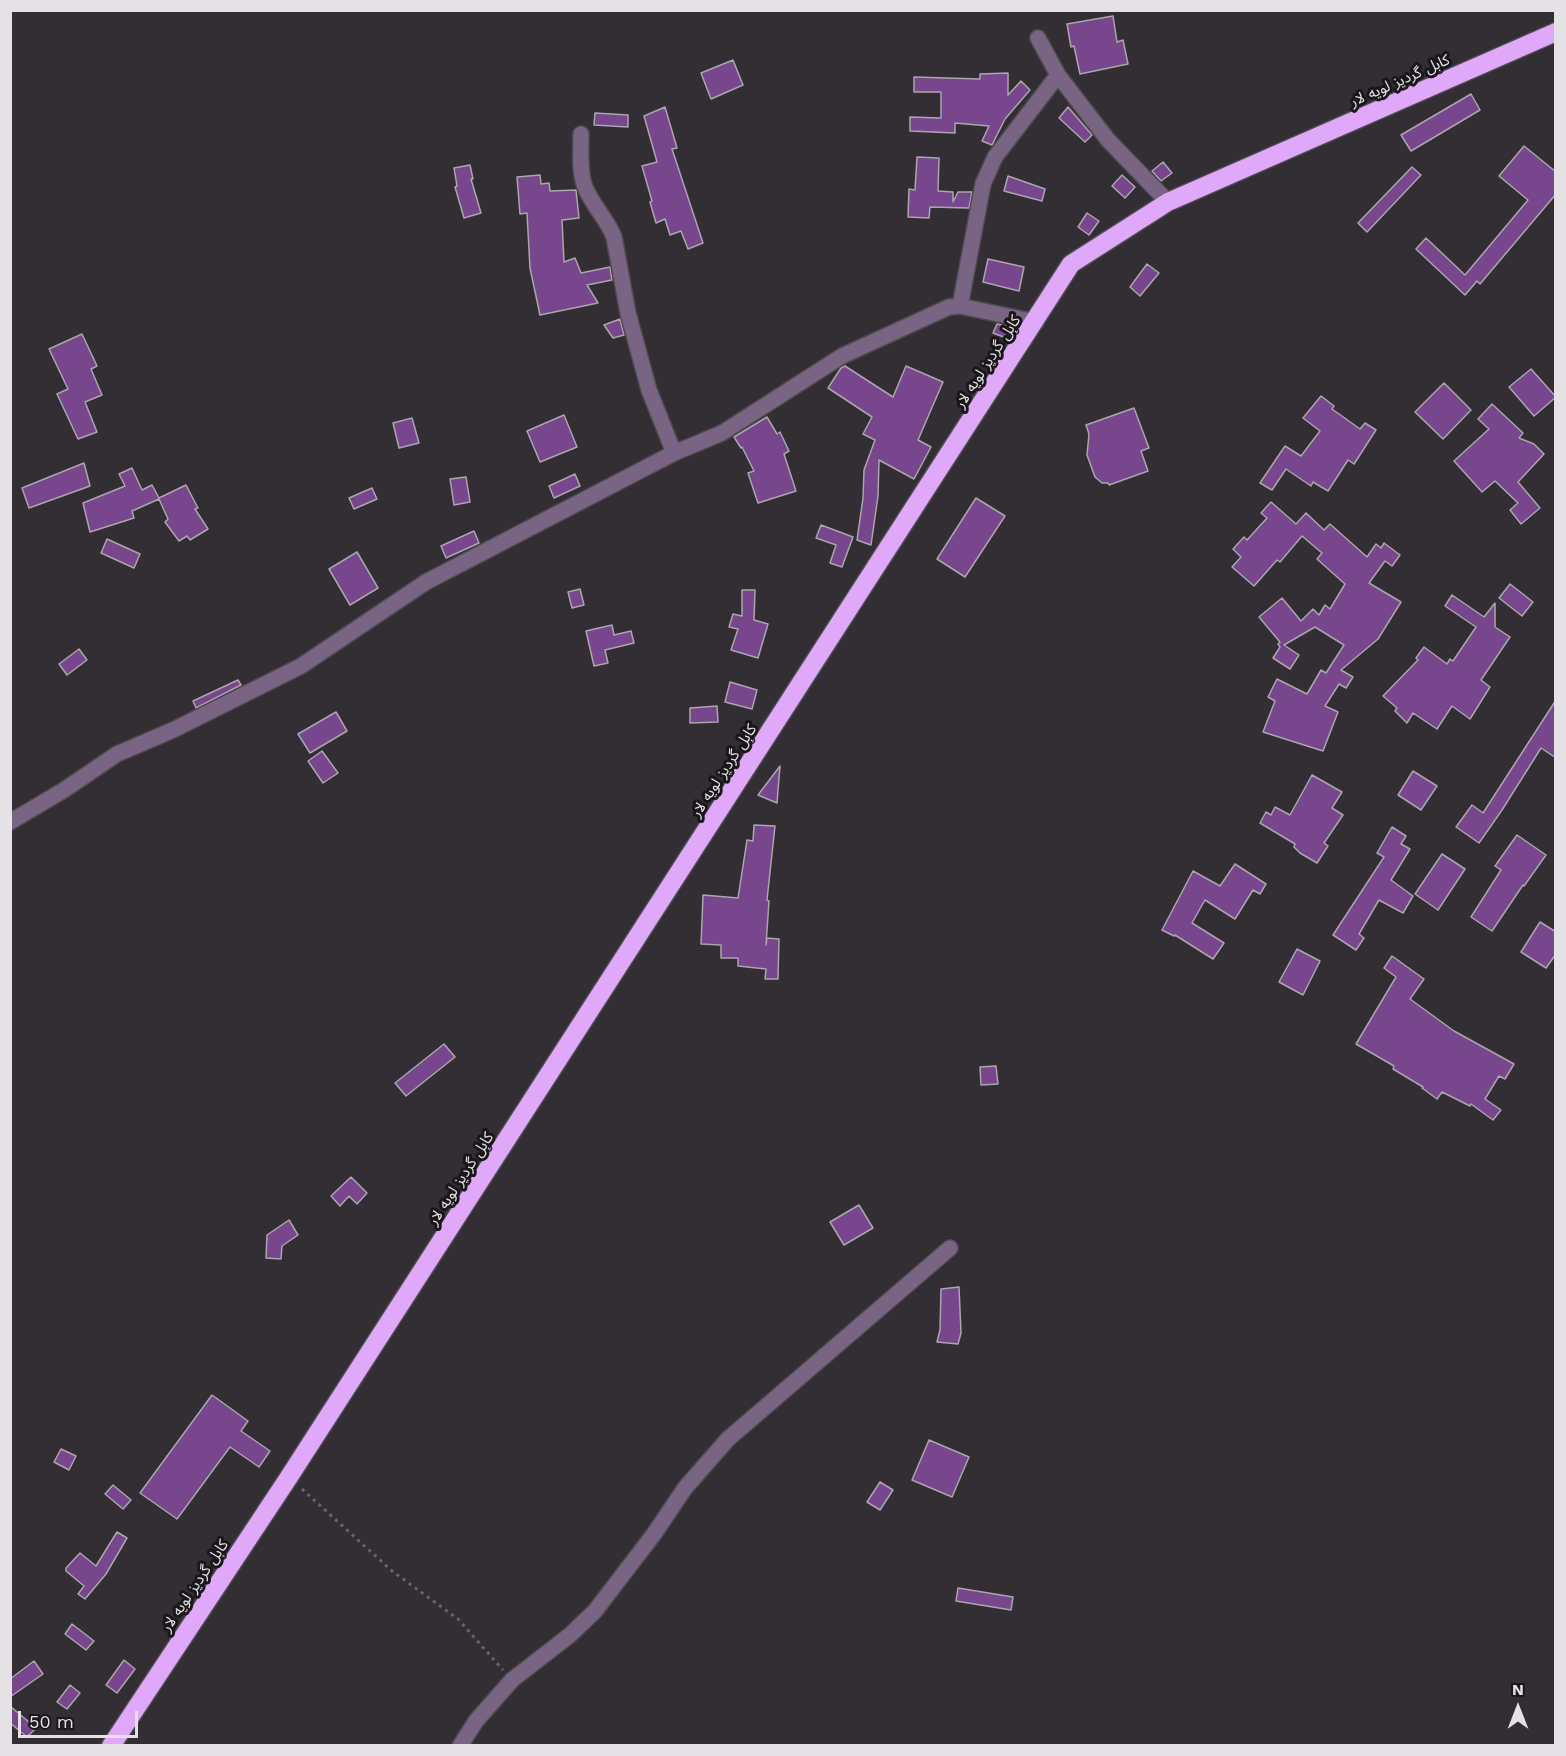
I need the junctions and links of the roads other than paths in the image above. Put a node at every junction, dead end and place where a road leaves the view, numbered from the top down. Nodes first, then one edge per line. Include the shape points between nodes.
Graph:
1 (1556, 32) edge
2 (1038, 38) dead end
3 (1058, 75) junction
4 (580, 134) dead end
5 (1168, 202) junction
6 (960, 306) junction
7 (1036, 322) junction
8 (674, 453) junction
9 (10, 822) edge
10 (950, 1248) dead end
11 (111, 1746) edge
12 (460, 1746) edge

1 - 5 highway, کابل گردیز لویه لار
2 - 3 street
3 - 5 street via 1107,140
3 - 6 street via 994,157 983,184
4 - 8 street via 583,181 614,237 627,313
5 - 7 highway, کابل گردیز لویه لار via 1071,264
6 - 7 street
6 - 8 street via 949,307 842,356 722,433
7 - 11 highway, کابل گردیز لویه لار via 289,1478
8 - 9 street via 426,582 301,666 117,754
10 - 12 street via 728,1439 685,1488 595,1611 512,1680

